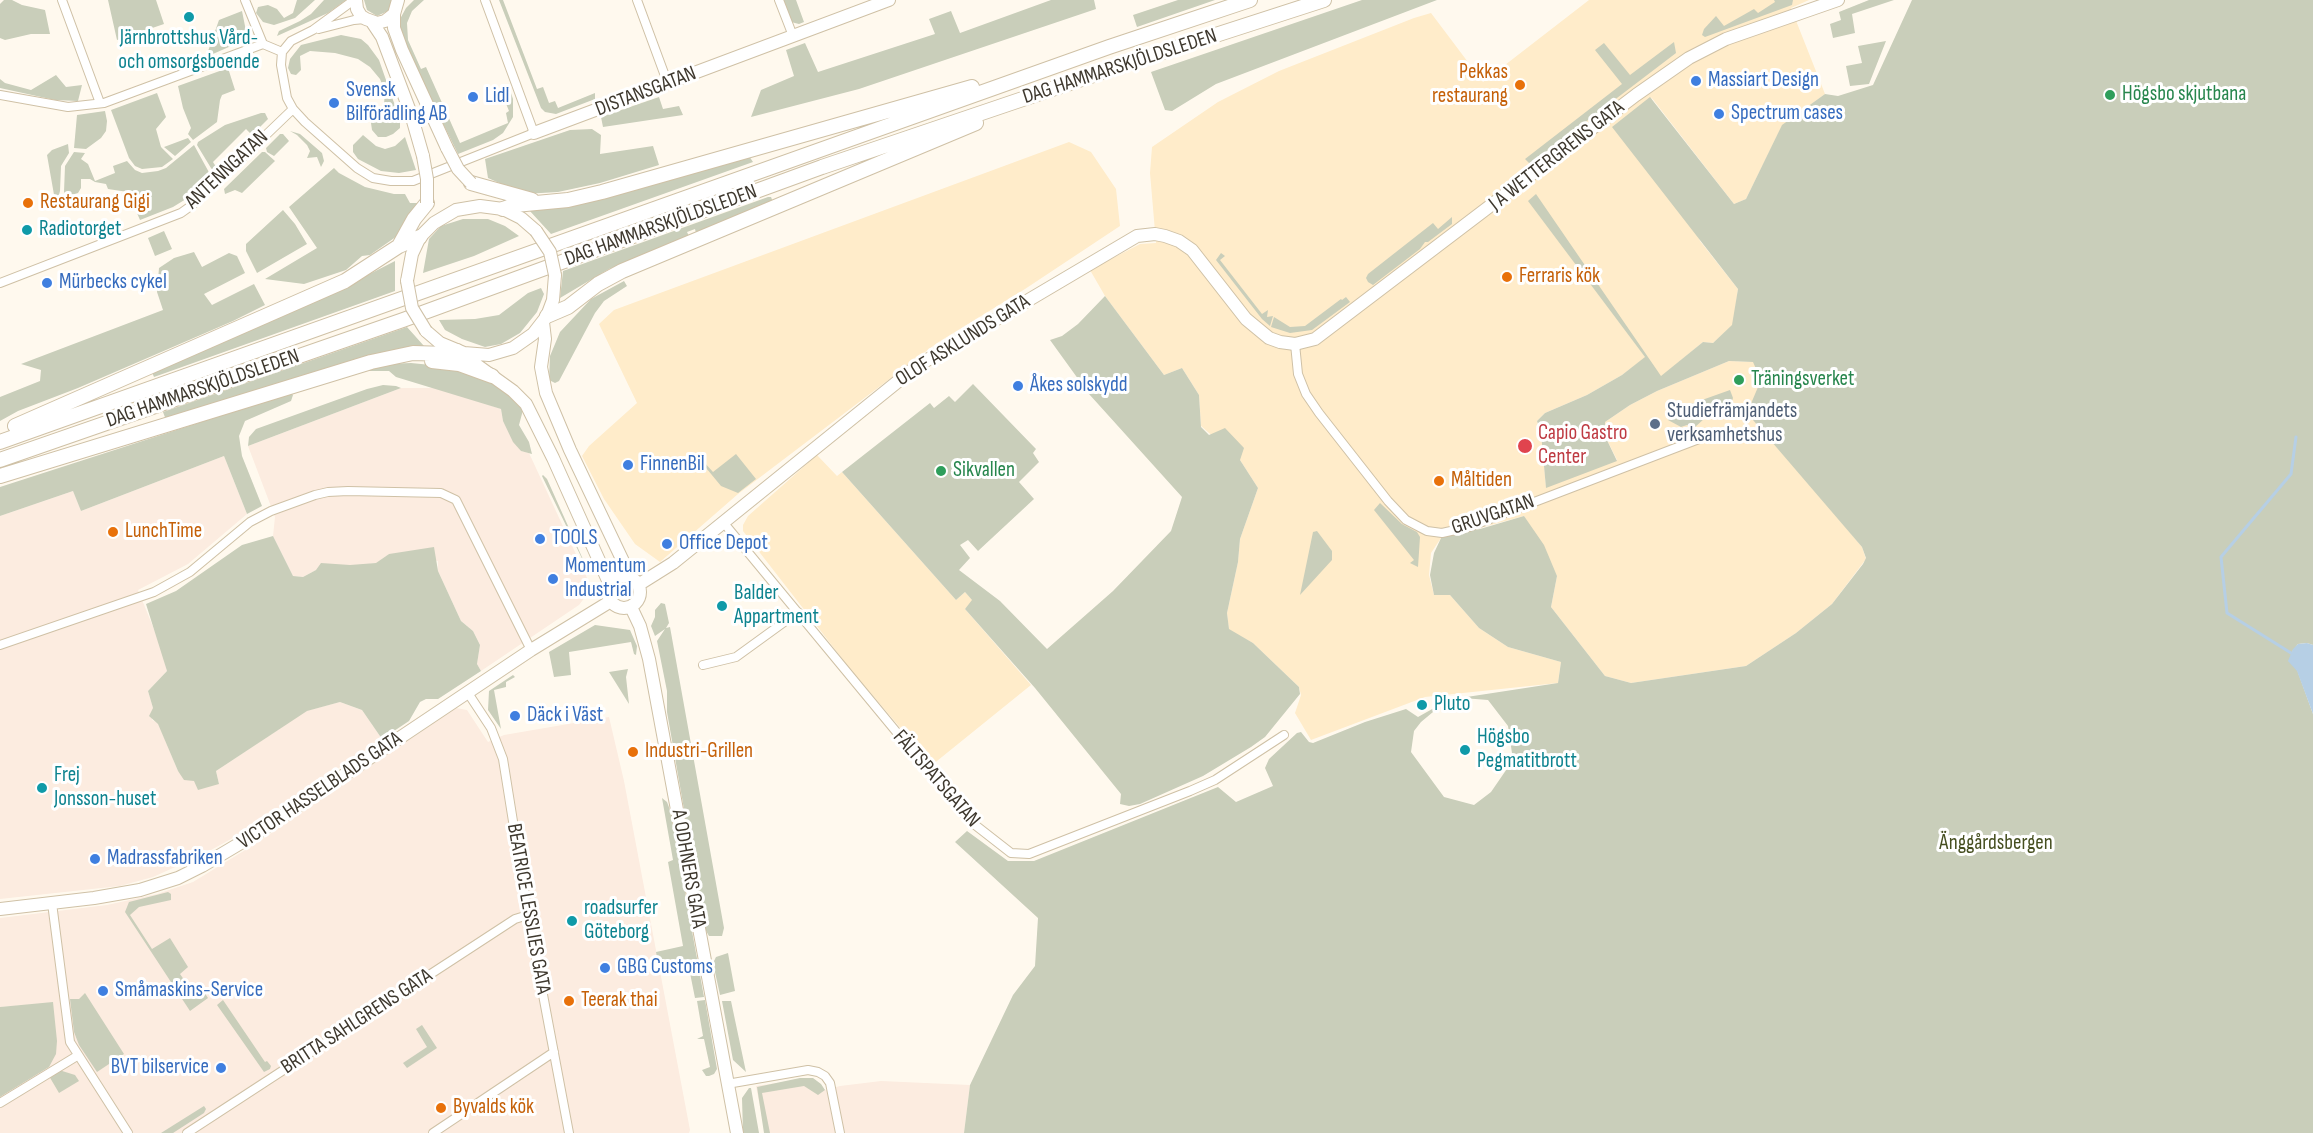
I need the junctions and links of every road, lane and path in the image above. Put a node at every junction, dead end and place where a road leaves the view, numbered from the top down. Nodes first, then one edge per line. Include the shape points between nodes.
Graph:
1 (62, 0) edge
2 (245, 0) edge
3 (355, 0) edge
4 (485, 0) edge
5 (637, 0) edge
6 (779, 0) edge
7 (889, 0) edge
8 (1250, 0) edge
9 (1324, 0) edge
10 (1838, 0) edge
11 (399, 1) edge
12 (394, 14) junction
13 (369, 21) junction
14 (313, 30) junction
15 (793, 36) junction
16 (263, 44) junction
17 (1109, 47) junction
18 (282, 52) junction
19 (1126, 64) junction
20 (668, 84) junction
21 (0, 95) edge
22 (100, 103) junction
23 (293, 109) junction
24 (534, 133) junction
25 (471, 183) junction
26 (541, 202) junction
27 (427, 203) junction
28 (499, 208) junction
29 (422, 235) junction
30 (399, 246) junction
31 (0, 283) edge
32 (545, 319) junction
33 (1295, 344) junction
34 (461, 352) junction
35 (407, 356) junction
36 (492, 376) junction
37 (0, 433) edge
38 (1712, 434) dead end
39 (0, 442) edge
40 (0, 460) edge
41 (0, 476) edge
42 (723, 522) junction
43 (635, 581) junction
44 (610, 585) junction
45 (611, 601) junction
46 (631, 607) junction
47 (798, 612) junction
48 (0, 645) edge
49 (531, 650) junction
50 (703, 665) dead end
51 (468, 693) junction
52 (1284, 735) dead end
53 (52, 903) junction
54 (0, 909) edge
55 (528, 915) junction
56 (554, 1052) junction
57 (77, 1056) junction
58 (727, 1084) junction
59 (0, 1103) edge
60 (128, 1133) edge
61 (187, 1133) edge
62 (433, 1133) edge
63 (569, 1133) edge
64 (736, 1133) edge
65 (840, 1133) edge

1 - 22 street
2 - 16 street
3 - 13 street via 357,9
3 - 14 street
4 - 24 street
5 - 20 street
6 - 15 street
7 - 15 street, DISTANSGATAN
8 - 17 main road, DAG HAMMARSKJÖLDSLEDEN
9 - 19 main road, DAG HAMMARSKJÖLDSLEDEN
10 - 33 street, J A WETTERGRENS GATA via 1726,39 1689,58 1331,329 1315,339
11 - 12 street
12 - 13 street via 385,21
12 - 25 street, bridge via 394,28 402,50 447,148
13 - 14 street via 354,20
13 - 27 street, bridge via 382,37 411,114 427,178
14 - 18 street via 291,41
15 - 20 street, DISTANSGATAN
16 - 18 street
16 - 22 street
17 - 26 main road via 602,192
17 - 39 main road, DAG HAMMARSKJÖLDSLEDEN
18 - 23 street via 284,85
19 - 32 main road via 622,271
19 - 40 main road, DAG HAMMARSKJÖLDSLEDEN via 822,167 403,320
20 - 24 street, DISTANSGATAN
21 - 22 street via 68,107
23 - 24 street via 357,168 373,178 390,181 413,181
23 - 31 street, ANTENNGATAN via 181,213
25 - 26 main road
25 - 28 street
26 - 28 main road
27 - 29 street
27 - 30 main road
28 - 29 street via 475,206 456,210
28 - 32 street, bridge via 521,218 550,252 555,275 553,300
29 - 30 main road
29 - 34 street, bridge via 409,262 407,281 412,308 426,331 440,343
30 - 37 main road via 345,281
32 - 34 street via 529,338 507,350 483,355
32 - 43 street via 541,367 546,393
33 - 38 street, GRUVGATAN via 1298,374 1319,413 1388,501 1406,520 1426,531 1442,533 1469,527
33 - 42 street, OLOF ASKLUNDS GATA via 1261,333 1201,259 1179,241 1155,234 1137,236 917,366
34 - 35 main road
34 - 36 street
35 - 36 main road via 459,364
35 - 41 main road via 352,367
36 - 44 street via 520,397 533,416
42 - 43 street, OLOF ASKLUNDS GATA via 663,570
42 - 47 street, FÄLTSPATSGATAN
43 - 44 street via 617,578
43 - 46 street via 639,597
44 - 45 street
45 - 46 street via 620,608
45 - 49 street, VICTOR HASSELBLADS GATA
46 - 58 street, A ODHNERS GATA via 649,659
47 - 50 street via 736,657
47 - 52 street, FÄLTSPATSGATAN via 970,821 1011,853 1029,854 1190,791 1215,780
48 - 49 street via 154,592 190,572 250,522 315,495 348,491 441,493 456,500
49 - 51 street, VICTOR HASSELBLADS GATA
51 - 53 street, VICTOR HASSELBLADS GATA via 260,832 202,866 140,890
51 - 55 street, BEATRICE LESSLIES GATA via 491,728 503,759
53 - 54 street, VICTOR HASSELBLADS GATA
53 - 57 street via 67,1031
55 - 56 street, BEATRICE LESSLIES GATA
55 - 61 street, BRITTA SAHLGRENS GATA via 515,919
56 - 62 street
56 - 63 street, BEATRICE LESSLIES GATA
57 - 59 street
57 - 60 street
58 - 64 street, A ODHNERS GATA
58 - 65 street via 808,1070 818,1072 830,1083 835,1096

